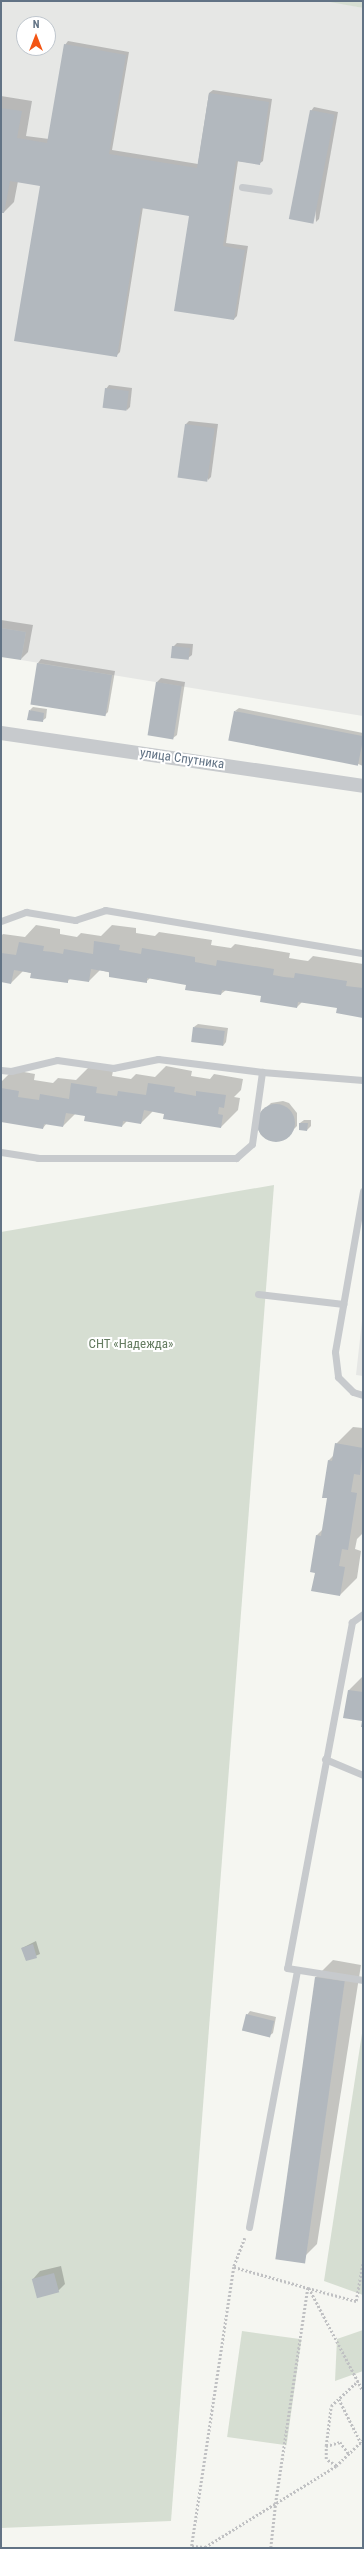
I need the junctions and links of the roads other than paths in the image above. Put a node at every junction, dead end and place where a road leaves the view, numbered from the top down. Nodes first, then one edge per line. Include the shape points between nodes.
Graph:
1 (242, 186) dead end
2 (269, 191) dead end
3 (1, 733) edge
4 (363, 786) edge
5 (1, 921) edge
6 (363, 953) edge
7 (1, 1070) edge
8 (262, 1072) junction
9 (363, 1080) edge
10 (1, 1152) edge
11 (363, 1191) edge
12 (258, 1294) dead end
13 (343, 1304) junction
14 (363, 1395) edge
15 (363, 1614) edge
16 (324, 1759) junction
17 (363, 1775) edge
18 (297, 1971) junction
19 (363, 1980) edge
20 (249, 2227) road end

1 - 2 lane
3 - 4 street, улица Спутника
5 - 6 lane via 26,912 75,920 105,910
7 - 8 lane via 11,1071 57,1060 113,1068 158,1059
8 - 9 lane
8 - 10 lane via 252,1144 236,1158 38,1158
11 - 13 lane
12 - 13 lane
13 - 14 lane via 335,1352 338,1377 352,1392
15 - 16 lane via 352,1622
16 - 17 lane
16 - 18 lane via 287,1968
18 - 19 lane
18 - 20 lane

